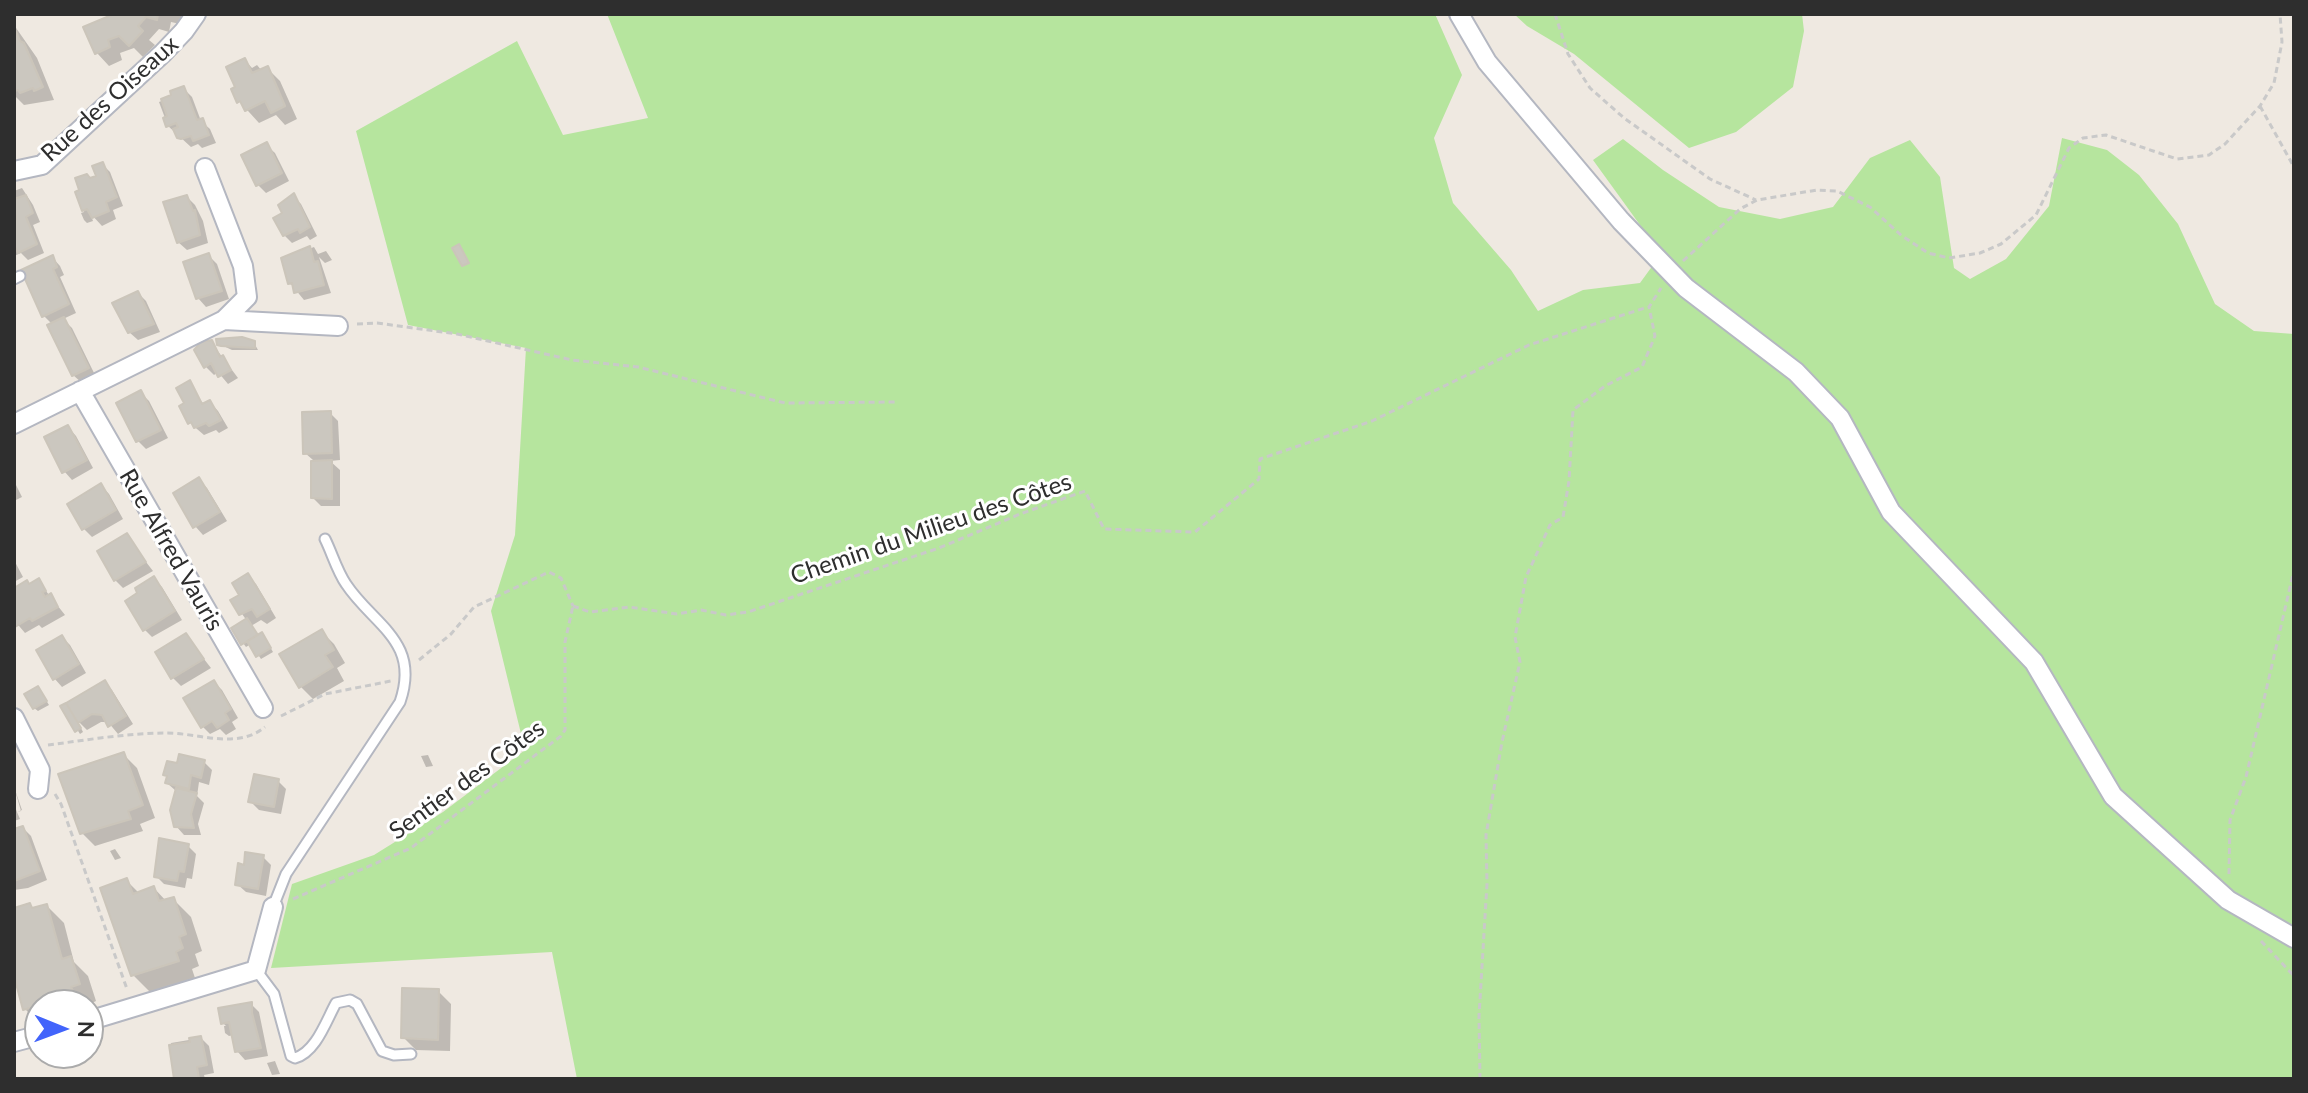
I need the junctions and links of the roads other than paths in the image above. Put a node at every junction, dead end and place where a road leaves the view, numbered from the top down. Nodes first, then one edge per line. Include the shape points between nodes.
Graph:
1 (196, 14) edge
2 (1459, 14) edge
3 (205, 168) dead end
4 (14, 171) edge
5 (224, 320) junction
6 (338, 326) road end
7 (80, 391) junction
8 (14, 424) edge
9 (325, 539) dead end
10 (271, 716) road end
11 (14, 718) edge
12 (38, 789) road end
13 (273, 907) joint
14 (2294, 938) edge
15 (256, 970) junction
16 (104, 1016) edge
17 (411, 1054) dead end

1 - 4 street, Rue des Oiseaux via 163,53 42,165
2 - 14 street via 1487,62 1621,221 1686,288 1796,372 1840,418 1891,512 2034,662 2113,796 2228,900
3 - 5 street via 243,266 247,297
5 - 6 street
5 - 7 street
7 - 8 street
7 - 10 street, Rue Alfred Vauris
9 - 13 lane via 346,584 394,637 404,672 403,691 286,874
11 - 12 street via 40,770
13 - 15 street
15 - 16 street
15 - 17 lane via 274,994 291,1056 304,1056 336,1003 343,1000 357,1004 382,1051

